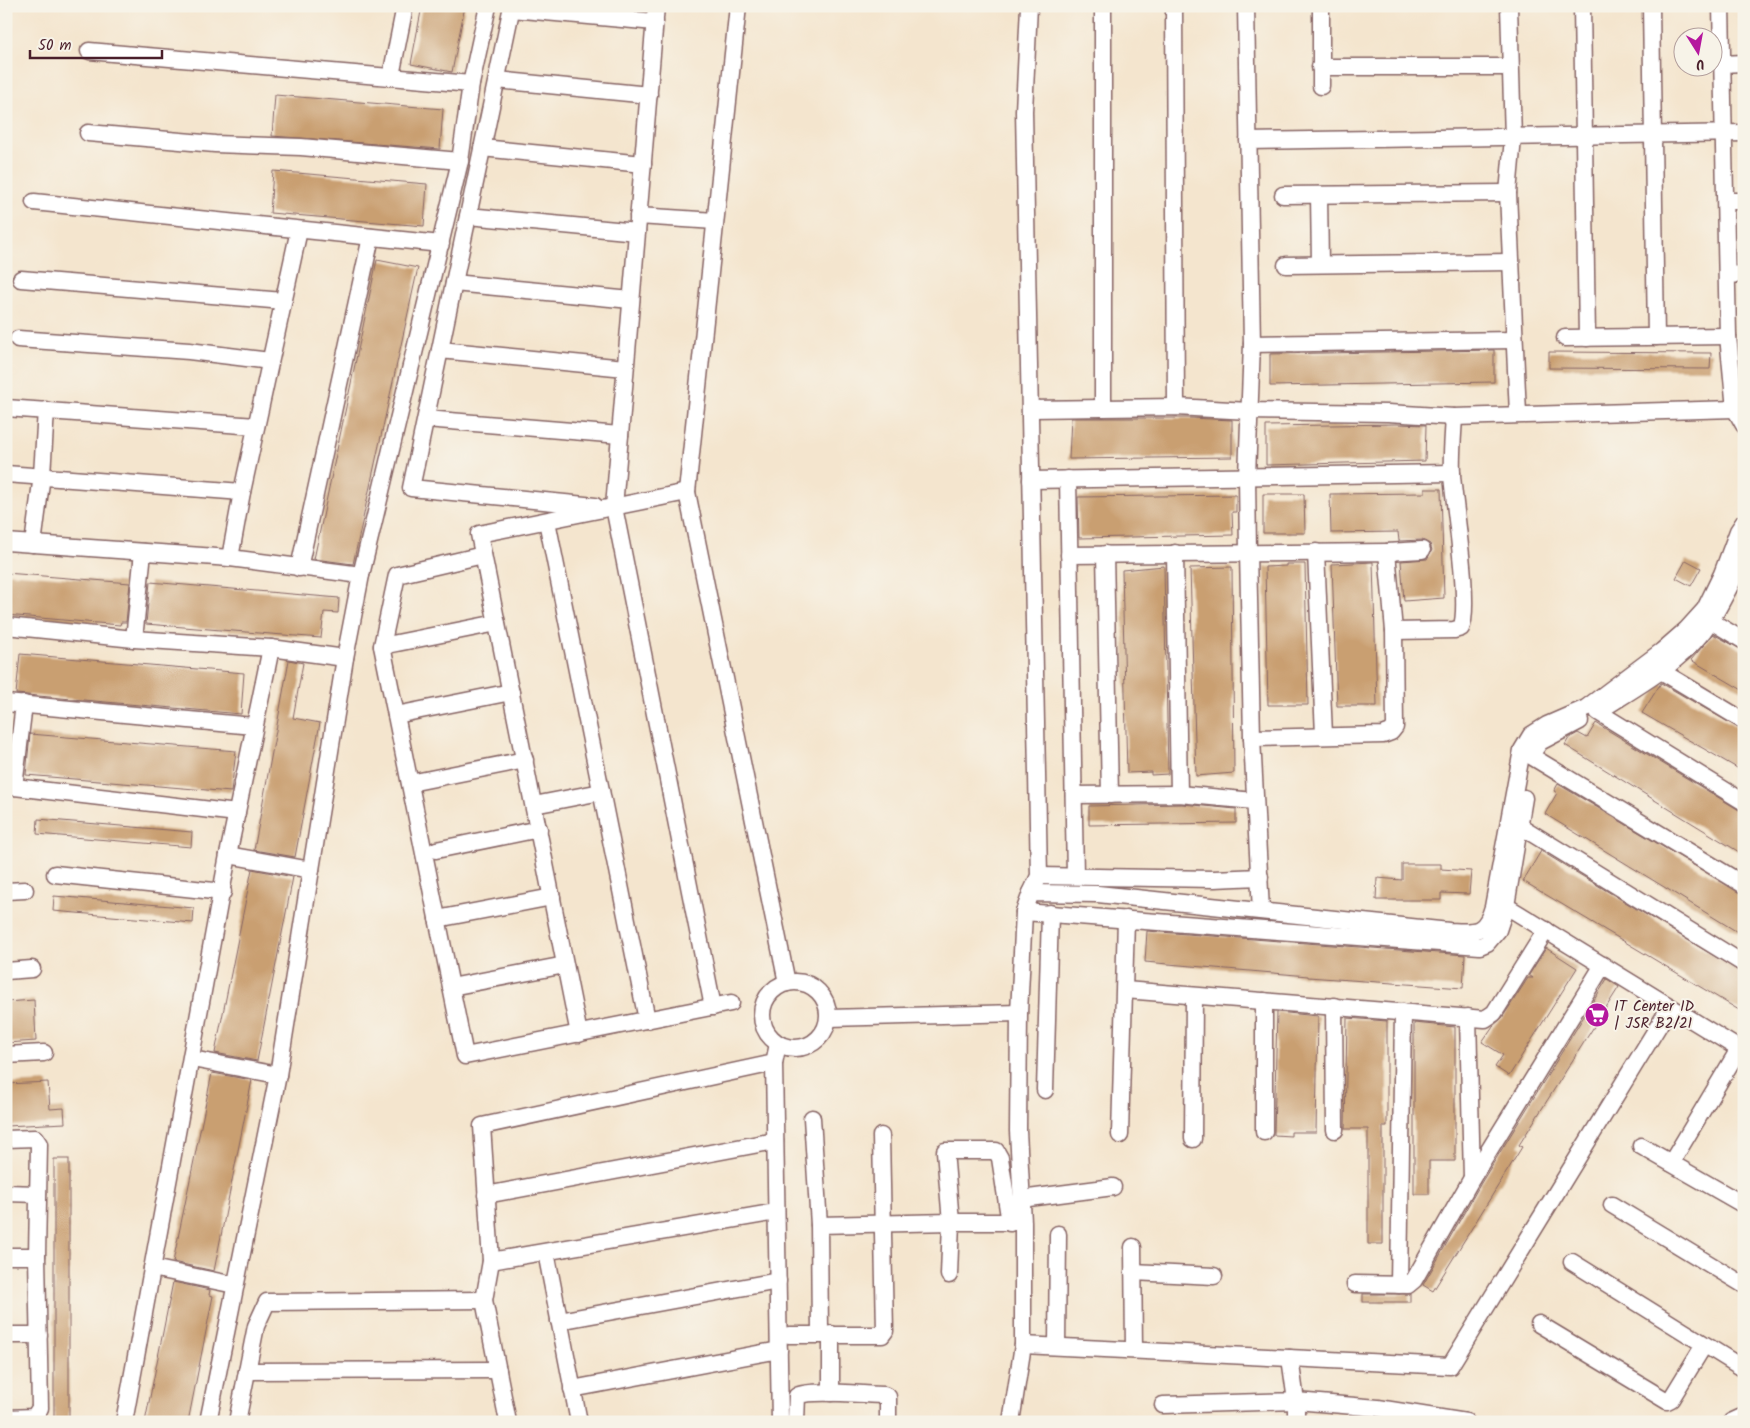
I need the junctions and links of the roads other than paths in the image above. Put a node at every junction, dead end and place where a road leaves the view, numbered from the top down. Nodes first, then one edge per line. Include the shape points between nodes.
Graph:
1 (405, 6) edge
2 (488, 6) edge
3 (738, 6) edge
4 (1029, 6) edge
5 (1103, 6) edge
6 (1174, 6) edge
7 (1246, 6) edge
8 (1321, 6) edge
9 (1509, 6) edge
10 (1582, 6) edge
11 (1652, 6) edge
12 (1721, 6) edge
13 (512, 8) edge
14 (656, 14) edge
15 (1721, 28) edge
16 (88, 51) dead end
17 (1744, 63) edge
18 (1722, 64) edge
19 (1320, 67) junction
20 (1510, 67) junction
21 (391, 76) junction
22 (1722, 78) edge
23 (496, 80) junction
24 (471, 84) junction
25 (1321, 86) dead end
26 (649, 95) junction
27 (88, 133) dead end
28 (1744, 133) edge
29 (1654, 134) junction
30 (1724, 134) junction
31 (1584, 135) junction
32 (1513, 138) junction
33 (1248, 141) junction
34 (482, 148) junction
35 (460, 161) junction
36 (643, 164) junction
37 (1508, 193) junction
38 (1283, 195) dead end
39 (1319, 195) junction
40 (1726, 201) junction
41 (1744, 201) edge
42 (34, 202) dead end
43 (468, 216) junction
44 (715, 221) junction
45 (638, 224) junction
46 (299, 230) junction
47 (372, 237) junction
48 (441, 244) junction
49 (1510, 262) junction
50 (1320, 264) junction
51 (1286, 265) dead end
52 (1736, 274) edge
53 (21, 279) dead end
54 (454, 283) junction
55 (631, 300) junction
56 (283, 301) junction
57 (1728, 336) junction
58 (1656, 337) junction
59 (1565, 338) dead end
60 (1587, 338) junction
61 (18, 339) dead end
62 (1514, 340) junction
63 (1252, 344) junction
64 (440, 350) junction
65 (270, 361) junction
66 (625, 368) junction
67 (6, 408) edge
68 (1103, 408) junction
69 (1176, 408) junction
70 (1031, 409) junction
71 (1735, 409) junction
72 (46, 410) junction
73 (1250, 411) junction
74 (1518, 414) junction
75 (1454, 417) junction
76 (426, 419) junction
77 (1744, 425) edge
78 (256, 426) junction
79 (620, 435) junction
80 (1452, 473) junction
81 (6, 474) edge
82 (42, 475) junction
83 (1247, 476) junction
84 (1068, 479) junction
85 (1031, 480) junction
86 (242, 492) junction
87 (686, 492) junction
88 (614, 507) junction
89 (546, 520) junction
90 (1744, 522) edge
91 (6, 542) edge
92 (33, 544) junction
93 (1422, 550) dead end
94 (144, 552) junction
95 (1248, 552) junction
96 (1316, 552) junction
97 (1387, 552) junction
98 (1175, 553) junction
99 (1105, 554) junction
100 (484, 555) junction
101 (1069, 555) junction
102 (230, 558) junction
103 (1744, 559) edge
104 (299, 568) junction
105 (361, 575) junction
106 (1711, 621) junction
107 (497, 623) junction
108 (6, 626) edge
109 (1394, 631) junction
110 (134, 639) junction
111 (1744, 641) edge
112 (382, 646) junction
113 (270, 648) junction
114 (345, 658) junction
115 (1661, 671) junction
116 (511, 692) junction
117 (6, 703) edge
118 (24, 704) junction
119 (1598, 712) junction
120 (396, 715) junction
121 (1744, 721) edge
122 (253, 726) junction
123 (1324, 735) junction
124 (1252, 738) junction
125 (1531, 756) junction
126 (524, 760) junction
127 (410, 783) junction
128 (10, 787) edge
129 (601, 792) junction
130 (1179, 794) junction
131 (1074, 795) junction
132 (1110, 795) junction
133 (1254, 801) junction
134 (1744, 802) edge
135 (534, 805) junction
136 (237, 813) junction
137 (1520, 826) junction
138 (538, 829) junction
139 (436, 850) dead end
140 (228, 855) junction
141 (311, 870) junction
142 (55, 874) dead end
143 (1039, 876) junction
144 (1075, 876) junction
145 (1260, 877) junction
146 (1744, 885) edge
147 (25, 890) dead end
148 (6, 891) edge
149 (223, 892) junction
150 (1030, 892) junction
151 (552, 896) junction
152 (1506, 906) junction
153 (1262, 911) junction
154 (1024, 912) junction
155 (1050, 913) junction
156 (437, 919) junction
157 (1126, 919) junction
158 (1546, 930) junction
159 (1744, 964) edge
160 (565, 965) junction
161 (1603, 965) junction
162 (32, 969) dead end
163 (6, 971) edge
164 (787, 983) junction
165 (451, 988) junction
166 (1125, 990) junction
167 (1194, 996) junction
168 (1264, 1001) junction
169 (731, 1003) dead end
170 (1334, 1006) junction
171 (713, 1007) junction
172 (1670, 1007) junction
173 (1403, 1012) junction
174 (1019, 1013) junction
175 (1468, 1017) junction
176 (829, 1018) junction
177 (647, 1020) junction
178 (579, 1034) junction
179 (778, 1044) junction
180 (1741, 1051) edge
181 (44, 1053) dead end
182 (6, 1055) edge
183 (192, 1059) junction
184 (774, 1063) junction
185 (278, 1075) junction
186 (1045, 1090) dead end
187 (812, 1118) dead end
188 (1335, 1130) dead end
189 (1264, 1132) dead end
190 (1120, 1135) dead end
191 (881, 1136) dead end
192 (1193, 1138) dead end
193 (6, 1139) edge
194 (775, 1141) junction
195 (1641, 1146) dead end
196 (1671, 1163) junction
197 (1472, 1178) junction
198 (1113, 1187) dead end
199 (6, 1193) edge
200 (38, 1194) junction
201 (486, 1195) junction
202 (1022, 1199) junction
203 (1612, 1205) dead end
204 (1744, 1205) edge
205 (776, 1212) junction
206 (951, 1222) junction
207 (1016, 1222) junction
208 (883, 1224) junction
209 (819, 1225) junction
210 (1058, 1234) dead end
211 (1133, 1248) dead end
212 (546, 1252) junction
213 (6, 1256) edge
214 (37, 1256) junction
215 (491, 1261) junction
216 (1572, 1262) dead end
217 (152, 1268) junction
218 (1134, 1272) junction
219 (949, 1275) dead end
220 (1214, 1276) dead end
221 (778, 1281) junction
222 (1355, 1284) dead end
223 (235, 1285) junction
224 (1400, 1285) junction
225 (1744, 1285) edge
226 (484, 1300) junction
227 (559, 1321) junction
228 (1539, 1324) dead end
229 (39, 1334) junction
230 (825, 1334) junction
231 (6, 1335) edge
232 (789, 1335) dead end
233 (1023, 1345) junction
234 (1704, 1345) junction
235 (1057, 1346) junction
236 (779, 1350) junction
237 (1134, 1350) junction
238 (1290, 1358) junction
239 (1744, 1369) edge
240 (247, 1370) junction
241 (498, 1370) junction
242 (572, 1389) junction
243 (831, 1394) junction
244 (1296, 1400) junction
245 (1163, 1405) dead end
246 (1379, 1415) edge
247 (1744, 1416) edge
248 (6, 1418) edge
249 (1457, 1421) edge
250 (124, 1422) edge
251 (208, 1422) edge
252 (238, 1422) edge
253 (508, 1422) edge
254 (579, 1422) edge
255 (780, 1422) edge
256 (796, 1422) edge
257 (888, 1422) edge
258 (1011, 1422) edge
259 (1296, 1422) edge
260 (1731, 1422) edge

1 - 21 street
2 - 24 street
3 - 44 street
4 - 70 street via 1024,111
5 - 68 street
6 - 69 street
7 - 33 street
8 - 19 street
9 - 20 street
10 - 31 street
11 - 29 street
12 - 15 street
13 - 14 street
13 - 23 street
14 - 26 street
16 - 21 street
17 - 18 street
19 - 20 street
19 - 25 street
20 - 32 street
21 - 24 street
22 - 30 street
23 - 26 street
23 - 34 street
24 - 35 street
26 - 36 street
27 - 35 street
28 - 30 street
29 - 30 street
29 - 31 street
29 - 58 street
30 - 40 street
31 - 32 street
31 - 60 street
32 - 33 street
32 - 37 street
33 - 63 street
34 - 36 street
34 - 43 street
35 - 48 street
36 - 45 street
37 - 39 street
37 - 49 street
38 - 39 street
39 - 50 street
40 - 41 street
40 - 52 street
42 - 46 street
43 - 45 street
43 - 54 street
44 - 45 street
44 - 87 street
45 - 55 street
46 - 47 street
46 - 56 street
47 - 48 street
47 - 104 street
48 - 105 street
49 - 50 street
49 - 62 street
50 - 51 street
52 - 57 street
53 - 56 street
54 - 55 street
54 - 64 street
55 - 66 street
56 - 65 street
57 - 58 street
57 - 71 street
58 - 60 street
59 - 60 street
61 - 65 street via 188,351
62 - 63 street
62 - 74 street
63 - 73 street
64 - 66 street
64 - 76 street
65 - 78 street
66 - 79 street
67 - 72 street
68 - 69 street
68 - 70 street
69 - 73 street
70 - 85 street
71 - 74 street
71 - 77 street
72 - 78 street
72 - 82 street
73 - 75 street
73 - 83 street
74 - 75 street
75 - 80 street
76 - 79 street
76 - 88 street via 411,488
78 - 86 street
79 - 88 street
80 - 83 street
80 - 109 street via 1464,622 1461,628 1454,630
81 - 82 street
82 - 86 street
82 - 92 street
83 - 84 street
83 - 95 street
84 - 85 street
84 - 101 street
85 - 143 street
86 - 102 street
87 - 88 street
87 - 164 street
88 - 89 street
88 - 171 street
89 - 100 street via 479,534
89 - 129 street
90 - 153 street via 1705,609 1686,630 1586,708 1531,735 1522,750 1492,907 1482,929 1449,931
91 - 92 street
92 - 94 street
93 - 97 street
94 - 102 street
94 - 110 street
95 - 96 street
95 - 98 street
95 - 124 street
96 - 97 street
96 - 123 street
97 - 109 street
98 - 99 street
98 - 130 street
99 - 101 street
99 - 132 street
100 - 107 street
100 - 112 street via 397,574
101 - 131 street
102 - 104 street
103 - 106 street
104 - 105 street
105 - 114 street
106 - 111 street
106 - 115 street via 1678,659
107 - 112 street
107 - 116 street
108 - 110 street
109 - 123 street via 1395,727 1392,732 1383,735
110 - 113 street
112 - 120 street
113 - 114 street
113 - 122 street
114 - 141 street
115 - 119 street
115 - 121 street
116 - 120 street
116 - 126 street
117 - 118 street
118 - 122 street
118 - 128 street
119 - 125 street via 1540,742
119 - 134 street
120 - 127 street
122 - 136 street
123 - 124 street
124 - 133 street
125 - 137 street
125 - 146 street
126 - 127 street
126 - 135 street
127 - 156 street
128 - 136 street
129 - 135 street
129 - 177 street
130 - 132 street
130 - 133 street
131 - 132 street
131 - 144 street
133 - 145 street
135 - 138 street
136 - 140 street
137 - 152 street
137 - 159 street
138 - 139 street
138 - 151 street
140 - 141 street
140 - 149 street
141 - 185 street
142 - 149 street
143 - 144 street
143 - 150 street
144 - 145 street
145 - 153 street
147 - 148 street
149 - 183 street
150 - 153 street via 1098,894
150 - 154 street
151 - 156 street
151 - 160 street
152 - 157 street via 1498,930 1480,946
152 - 158 street
154 - 155 street
154 - 174 street
155 - 157 street
155 - 186 street
156 - 165 street
157 - 166 street
158 - 161 street
158 - 175 street via 1492,1016
160 - 165 street
160 - 178 street
161 - 172 street
161 - 197 street
162 - 163 street
164 - 176 street via 814,987 826,1000
164 - 179 street via 771,993 763,1010 765,1029
165 - 178 street via 465,1056
166 - 167 street
166 - 190 street
167 - 168 street
167 - 192 street
168 - 170 street
168 - 189 street
169 - 171 street
170 - 173 street
170 - 188 street
171 - 177 street
172 - 180 street
172 - 238 street via 1452,1365 1446,1368
173 - 175 street
173 - 224 street
174 - 176 street
174 - 202 street via 1018,1131
175 - 197 street
176 - 179 street via 822,1036 806,1047
177 - 178 street
179 - 184 street
180 - 196 street
181 - 182 street
183 - 185 street
183 - 217 street
184 - 194 street
184 - 201 street via 482,1126
185 - 223 street
187 - 209 street
191 - 208 street
193 - 200 street via 35,1138 39,1144
194 - 201 street
194 - 205 street
195 - 196 street
196 - 204 street
197 - 224 street via 1414,1280 1408,1285
198 - 202 street
199 - 200 street
200 - 214 street
201 - 215 street
202 - 207 street
203 - 225 street
205 - 212 street
205 - 221 street
206 - 207 street
206 - 207 street via 945,1144 996,1151
206 - 208 street
206 - 219 street
207 - 233 street
208 - 209 street
208 - 230 street via 885,1330 882,1335
209 - 230 street
210 - 235 street
211 - 218 street
212 - 215 street
212 - 227 street
213 - 214 street
214 - 229 street
215 - 226 street
216 - 234 street
217 - 223 street
217 - 250 street
218 - 220 street
218 - 237 street
221 - 227 street
221 - 236 street
222 - 224 street
223 - 251 street
226 - 240 street via 267,1302 256,1326
226 - 241 street
227 - 242 street
228 - 234 street via 1667,1401
229 - 231 street
229 - 248 street via 39,1412 29,1418
230 - 232 street
230 - 243 street
233 - 235 street
233 - 258 street
234 - 239 street
235 - 237 street
236 - 242 street
236 - 255 street
237 - 238 street
238 - 244 street
240 - 241 street
240 - 252 street
241 - 253 street
242 - 254 street
243 - 256 street via 797,1396
243 - 257 street via 884,1395 889,1403
244 - 245 street
244 - 246 street
244 - 259 street
246 - 249 street
247 - 260 street

